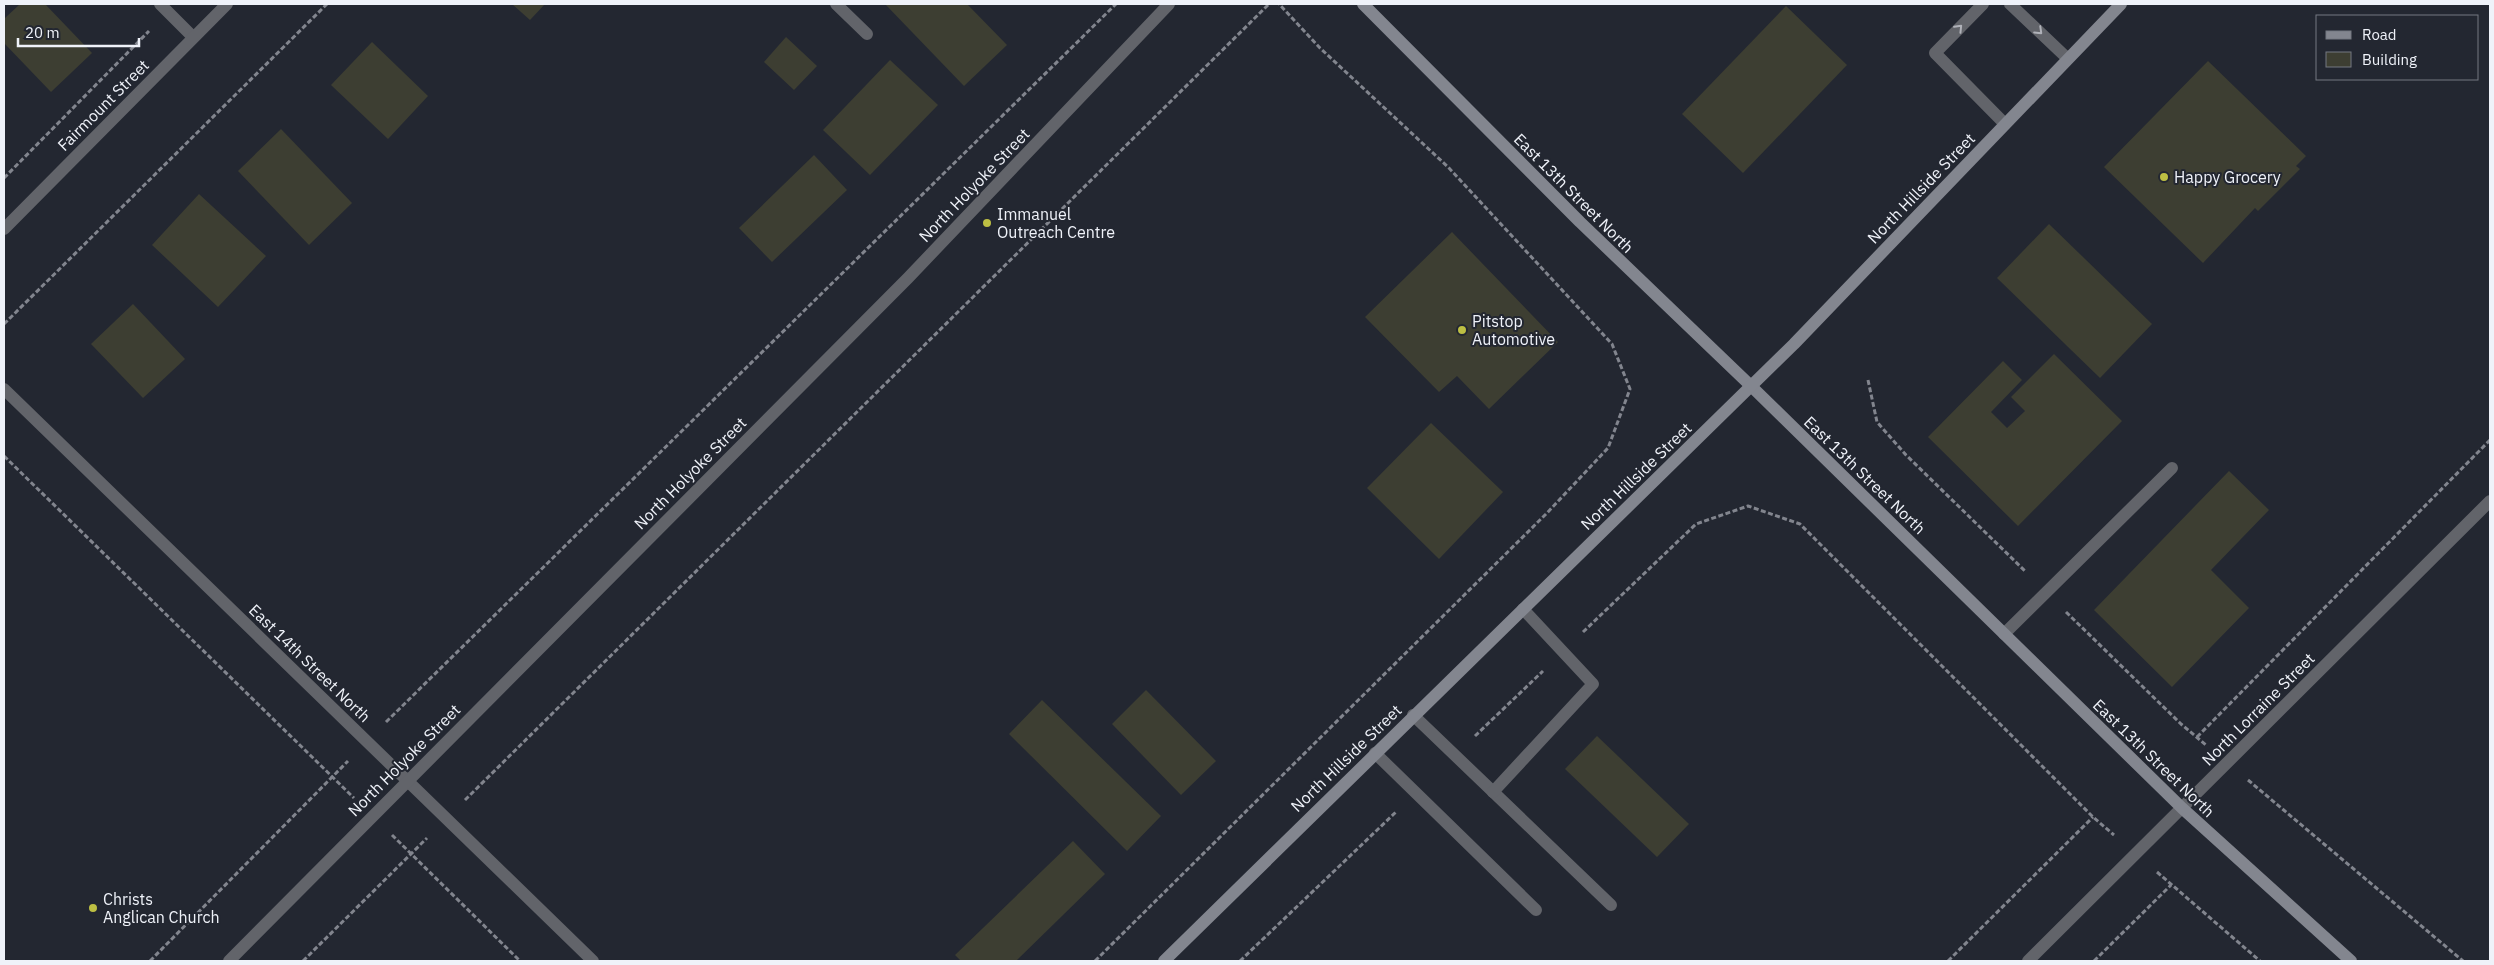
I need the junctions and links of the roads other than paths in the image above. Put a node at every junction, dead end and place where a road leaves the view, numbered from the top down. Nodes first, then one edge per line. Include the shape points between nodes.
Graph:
1 (227, 4) edge
2 (836, 4) edge
3 (1169, 4) edge
4 (1363, 4) edge
5 (1983, 4) edge
6 (2010, 4) edge
7 (2121, 4) edge
8 (164, 8) edge
9 (866, 34) dead end
10 (193, 37) junction
11 (2068, 58) junction
12 (2005, 124) junction
13 (4, 229) edge
14 (1751, 386) junction
15 (4, 388) edge
16 (2172, 468) dead end
17 (2490, 500) edge
18 (1522, 608) junction
19 (2004, 634) junction
20 (1413, 715) junction
21 (1375, 752) junction
22 (407, 780) junction
23 (1493, 792) junction
24 (2182, 808) junction
25 (1611, 905) dead end
26 (1536, 910) dead end
27 (229, 961) edge
28 (593, 961) edge
29 (1164, 961) edge
30 (2028, 961) edge
31 (2351, 961) edge

1 - 10 street, Fairmount Street
2 - 9 street
3 - 22 street, North Holyoke Street via 908,278
4 - 14 main road, East 13th Street North via 1580,222
12 -> 5 street via 1935,53
6 -> 11 street
7 - 11 main road, North Hillside Street
8 - 10 street
10 - 13 street, Fairmount Street
11 - 12 main road, North Hillside Street
12 - 14 main road, North Hillside Street
14 - 18 main road, North Hillside Street
14 - 19 main road, East 13th Street North
15 - 22 street, East 14th Street North
16 - 19 street
17 - 24 street, North Lorraine Street
18 - 20 main road, North Hillside Street
18 - 23 street via 1593,684
19 - 24 main road, East 13th Street North
20 - 21 main road, North Hillside Street
20 - 23 street
21 - 26 street
21 - 29 main road, North Hillside Street
22 - 27 street, North Holyoke Street
22 - 28 street, East 14th Street North
23 - 25 street
24 - 30 street, North Lorraine Street
24 - 31 main road, East 13th Street North

